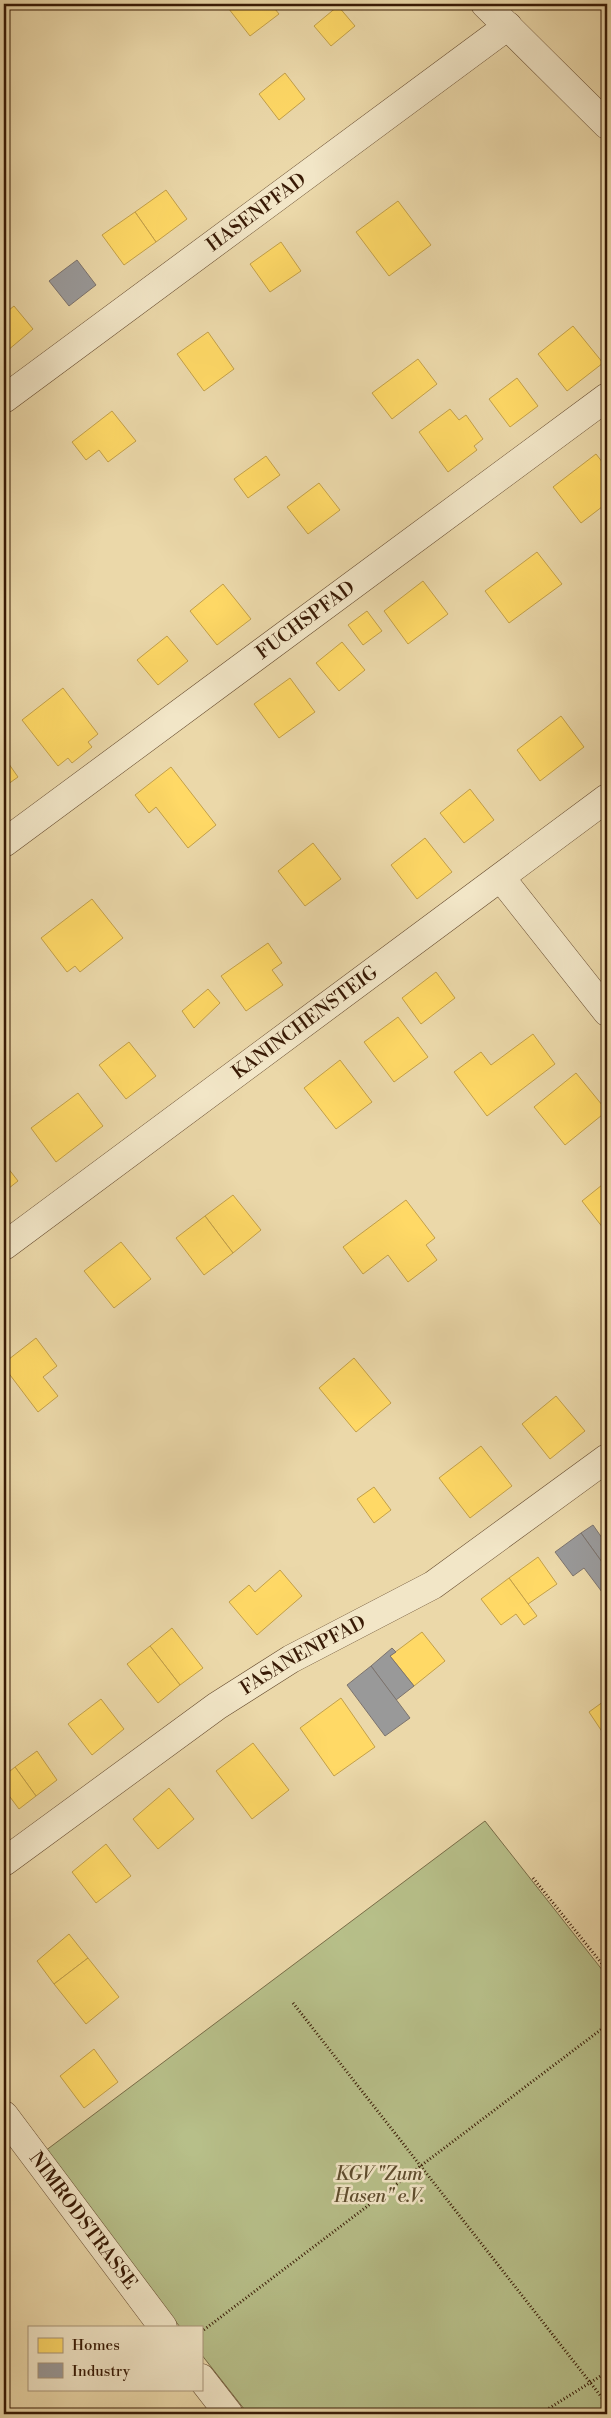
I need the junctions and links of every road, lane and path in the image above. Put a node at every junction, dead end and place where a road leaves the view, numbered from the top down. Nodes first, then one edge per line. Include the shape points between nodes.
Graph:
1 (485, 4) edge
2 (508, 26) junction
3 (607, 124) edge
4 (607, 397) edge
5 (4, 398) edge
6 (607, 798) edge
7 (4, 843) edge
8 (501, 878) junction
9 (607, 1012) edge
10 (4, 1246) edge
11 (607, 1458) edge
12 (4, 1862) edge
13 (533, 1878) dead end
14 (607, 1970) edge
15 (293, 2003) dead end
16 (607, 2025) edge
17 (4, 2116) edge
18 (420, 2166) junction
19 (162, 2326) edge
20 (202, 2331) edge
21 (607, 2372) edge
22 (202, 2379) edge
23 (591, 2382) junction
24 (607, 2404) edge
25 (228, 2414) edge
26 (540, 2414) edge

1 - 2 street
2 - 3 street
2 - 5 street, HASENPFAD
4 - 7 street, FUCHSPFAD
6 - 8 street, KANINCHENSTEIG
8 - 9 street
8 - 10 street, KANINCHENSTEIG
11 - 12 street, FASANENPFAD via 433,1585 291,1659 217,1706
13 - 14 path
15 - 18 path
16 - 18 path
17 - 19 street, NIMRODSTRASSE
18 - 20 path
18 - 23 path
21 - 23 path
22 - 25 street
23 - 24 path
23 - 26 path

